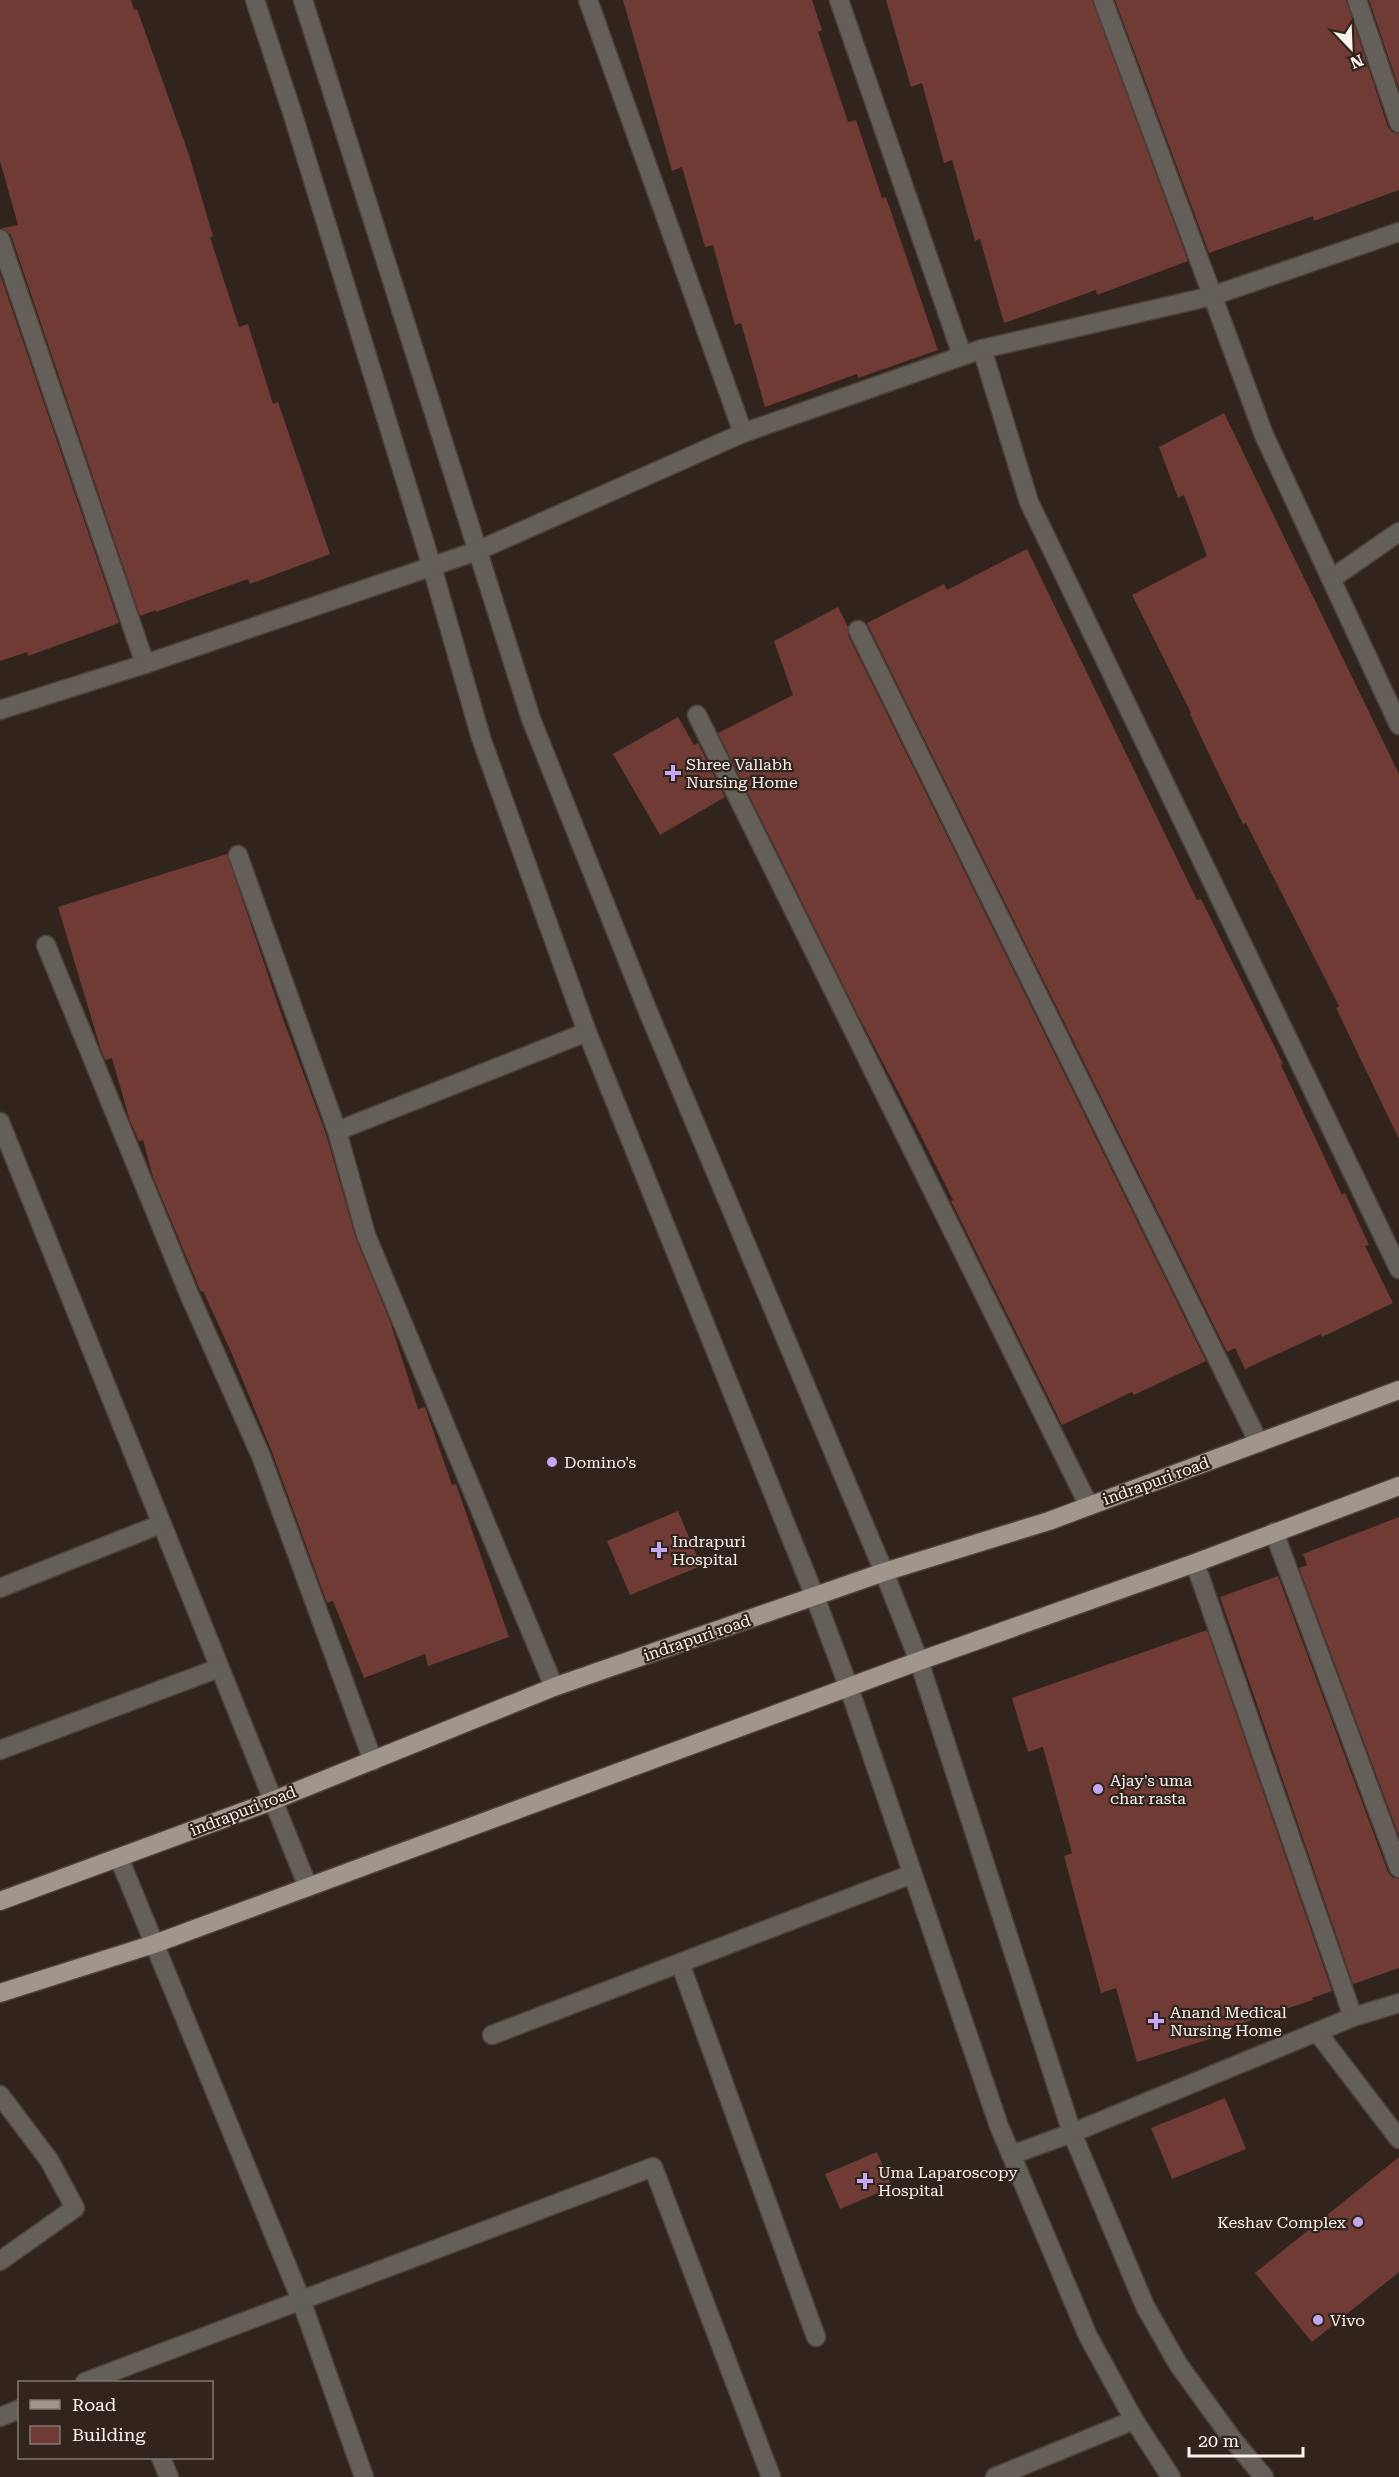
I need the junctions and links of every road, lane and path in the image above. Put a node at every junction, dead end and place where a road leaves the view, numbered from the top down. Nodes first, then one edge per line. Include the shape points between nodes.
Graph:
1 (255, 0) edge
2 (303, 0) edge
3 (588, 0) edge
4 (839, 0) edge
5 (1103, 0) edge
6 (1357, 0) edge
7 (1399, 123) edge
8 (1399, 232) edge
9 (0, 239) edge
10 (1212, 296) junction
11 (981, 349) junction
12 (962, 356) junction
13 (743, 433) junction
14 (1399, 532) edge
15 (477, 551) junction
16 (432, 567) junction
17 (1331, 579) junction
18 (858, 630) dead end
19 (145, 664) junction
20 (1391, 687) edge
21 (0, 710) edge
22 (697, 715) dead end
23 (1399, 725) edge
24 (238, 855) dead end
25 (46, 945) dead end
26 (587, 1032) junction
27 (0, 1122) edge
28 (337, 1131) junction
29 (1399, 1269) edge
30 (1399, 1390) edge
31 (1259, 1443) junction
32 (1399, 1486) edge
33 (1089, 1506) junction
34 (161, 1524) junction
35 (1274, 1532) junction
36 (1195, 1563) junction
37 (884, 1572) junction
38 (0, 1588) edge
39 (815, 1597) junction
40 (919, 1661) junction
41 (219, 1668) junction
42 (554, 1688) junction
43 (849, 1688) junction
44 (0, 1750) edge
45 (373, 1761) junction
46 (272, 1801) junction
47 (119, 1858) junction
48 (1399, 1868) edge
49 (912, 1874) junction
50 (308, 1887) junction
51 (0, 1901) edge
52 (154, 1944) junction
53 (680, 1963) junction
54 (0, 1993) edge
55 (1399, 2003) edge
56 (1353, 2017) junction
57 (1318, 2033) junction
58 (492, 2035) dead end
59 (0, 2096) edge
60 (1072, 2133) junction
61 (1399, 2139) edge
62 (1011, 2155) junction
63 (0, 2260) edge
64 (301, 2300) junction
65 (816, 2337) dead end
66 (127, 2375) edge
67 (91, 2381) edge
68 (18, 2410) edge
69 (0, 2417) edge
70 (1134, 2420) junction
71 (162, 2459) edge
72 (169, 2477) edge
73 (364, 2477) edge
74 (771, 2477) edge
75 (995, 2477) edge
76 (1171, 2477) edge
77 (1264, 2477) edge

1 - 16 street
2 - 15 street
3 - 13 street
4 - 12 street
5 - 10 street
6 - 7 street
8 - 10 street
9 - 19 street
10 - 11 street
10 - 17 street via 1264,435
11 - 12 street
11 - 29 street via 1029,502
12 - 13 street
13 - 15 street
14 - 17 street
15 - 16 street
15 - 37 street via 531,719 647,1009
16 - 19 street
16 - 26 street via 481,738
17 - 20 street
18 - 31 street
19 - 21 street
20 - 23 street
22 - 33 street
24 - 28 street
25 - 45 street via 189,1294 261,1456
26 - 28 street
26 - 39 street
27 - 34 street
28 - 42 street via 366,1235
30 - 31 main road, indrapuri road
31 - 33 main road, indrapuri road
32 - 35 main road
33 - 37 main road, indrapuri road
34 - 38 street
34 - 41 street
35 - 36 main road
35 - 48 street
36 - 40 main road
36 - 56 street
37 - 39 main road, indrapuri road
37 - 40 street
39 - 42 main road, indrapuri road
39 - 43 street
40 - 43 main road
40 - 60 street
41 - 44 street
41 - 46 street
42 - 45 main road, indrapuri road
43 - 49 street
43 - 50 main road
45 - 46 main road, indrapuri road
46 - 47 main road, indrapuri road
46 - 50 street
47 - 51 main road, indrapuri road
47 - 52 street
49 - 53 street
49 - 62 street
50 - 52 main road
52 - 54 main road
52 - 64 street
53 - 58 street
53 - 65 street
55 - 56 street
56 - 57 street
57 - 60 street
57 - 61 street
59 - 63 street via 49,2160 75,2208
60 - 62 street
60 - 77 street via 1145,2306 1178,2364
62 - 70 street via 1088,2336
64 - 66 street
64 - 73 street
64 - 74 street via 653,2167
66 - 67 street
68 - 69 street
70 - 75 street
70 - 76 street
71 - 72 street

